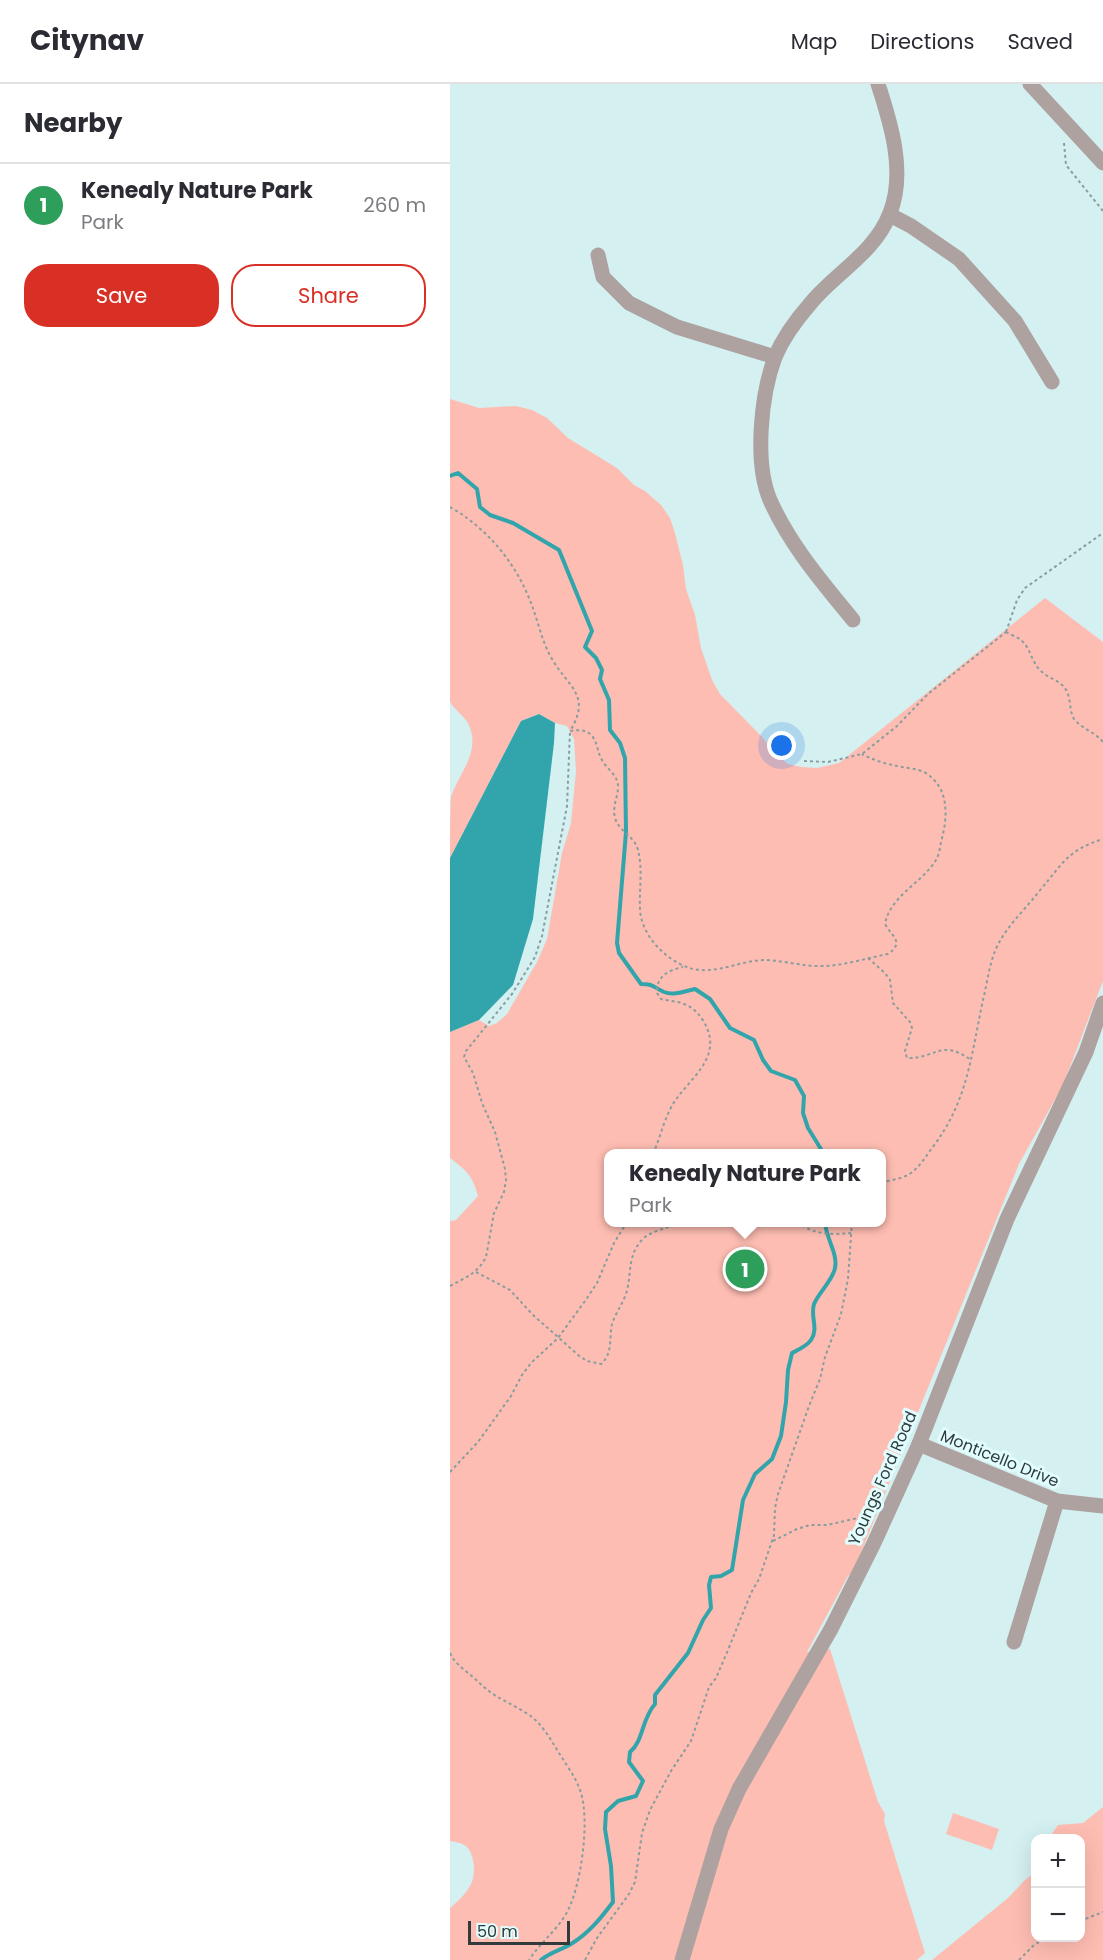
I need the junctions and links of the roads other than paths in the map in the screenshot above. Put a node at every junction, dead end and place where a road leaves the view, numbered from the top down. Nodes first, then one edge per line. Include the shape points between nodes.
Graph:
1 (878, 84) edge
2 (1030, 84) edge
3 (1103, 163) edge
4 (890, 214) junction
5 (598, 255) dead end
6 (775, 357) junction
7 (1052, 382) dead end
8 (853, 620) dead end
9 (1103, 1003) edge
10 (919, 1444) junction
11 (1057, 1501) junction
12 (1103, 1506) edge
13 (1014, 1642) dead end
14 (682, 1960) edge

1 - 4 street via 897,163
2 - 3 street
4 - 6 street via 869,248 811,302
4 - 7 street via 959,259 1015,321
5 - 6 street via 603,277 629,303 677,327
6 - 8 street via 763,401 760,455 769,498 790,538
9 - 10 street, Youngs Ford Road via 1086,1052 1007,1219
10 - 11 street, Monticello Drive
10 - 14 street, Youngs Ford Road via 831,1629 739,1788 721,1829
11 - 12 street, Monticello Drive
11 - 13 street

